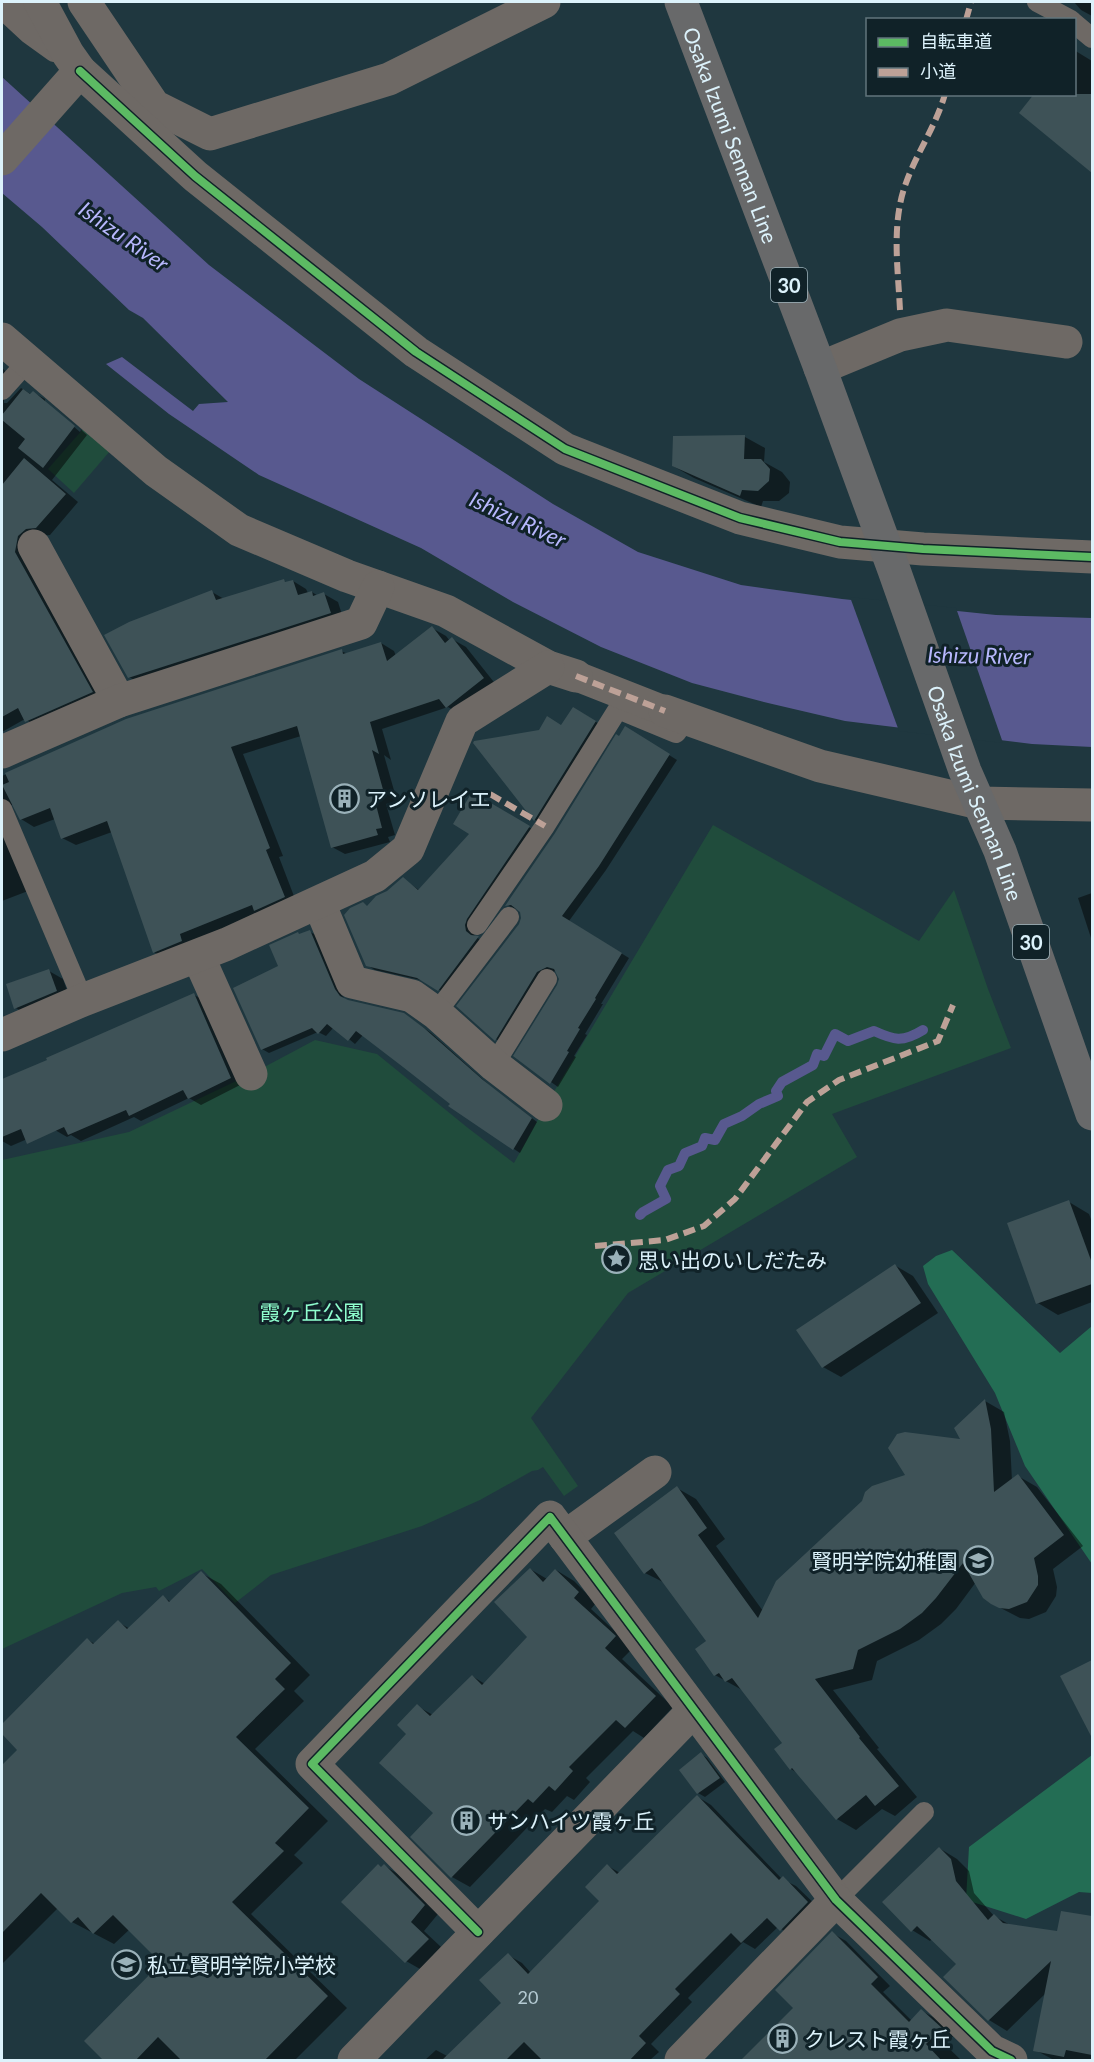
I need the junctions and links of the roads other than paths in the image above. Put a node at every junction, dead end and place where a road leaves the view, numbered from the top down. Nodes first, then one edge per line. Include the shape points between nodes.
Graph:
1 (4, 2) edge
2 (40, 2) edge
3 (84, 2) edge
4 (544, 2) edge
5 (681, 2) edge
6 (1037, 2) edge
7 (1067, 18) edge
8 (1076, 25) edge
9 (1092, 38) edge
10 (72, 70) junction
11 (2, 159) edge
12 (2, 339) edge
13 (1066, 342) dead end
14 (27, 362) junction
15 (820, 368) junction
16 (2, 390) edge
17 (34, 546) dead end
18 (1092, 557) edge
19 (889, 558) junction
20 (378, 587) junction
21 (562, 671) junction
22 (119, 701) junction
23 (676, 715) junction
24 (2, 752) edge
25 (980, 803) junction
26 (1092, 805) edge
27 (2, 808) edge
28 (319, 903) junction
29 (509, 917) dead end
30 (477, 925) dead end
31 (198, 957) junction
32 (547, 979) dead end
33 (83, 1000) junction
34 (436, 1013) junction
35 (2, 1035) edge
36 (494, 1065) junction
37 (251, 1074) dead end
38 (546, 1105) dead end
39 (1092, 1114) edge
40 (655, 1472) dead end
41 (565, 1537) junction
42 (693, 1711) junction
43 (924, 1812) dead end
44 (836, 1900) junction
45 (478, 1932) junction
46 (354, 2061) edge
47 (681, 2061) edge
48 (1011, 2061) edge

1 - 10 street
2 - 10 street
3 - 4 street via 154,106 210,134 389,79
5 - 15 main road, Osaka Izumi Sennan Line / 30
6 - 7 lane
8 - 9 lane
10 - 11 street
10 - 19 street via 195,176 416,352 565,449 740,518
12 - 14 street
13 - 15 street via 947,325 900,335
14 - 16 lane
14 - 20 street via 156,471 239,530
15 - 19 main road, Osaka Izumi Sennan Line / 30
17 - 22 street
18 - 19 street via 923,549
19 - 25 main road, Osaka Izumi Sennan Line / 30
20 - 21 street via 446,611
20 - 22 street via 361,623
21 - 23 street
21 - 28 street via 462,721 408,849 375,876
22 - 24 street
23 - 25 street via 820,766
23 - 30 lane via 676,733 618,709
25 - 26 street
25 - 39 main road, Osaka Izumi Sennan Line / 30
27 - 33 lane
28 - 31 street
28 - 34 street via 352,982 412,996
29 - 34 lane
31 - 33 street
31 - 37 street
32 - 36 lane
33 - 35 street
34 - 36 street
36 - 38 street
40 - 41 street
41 - 42 street
41 - 45 street via 550,1517 312,1764
42 - 44 street
42 - 45 street
43 - 44 lane
44 - 47 street
44 - 48 street via 992,2050
45 - 46 street

